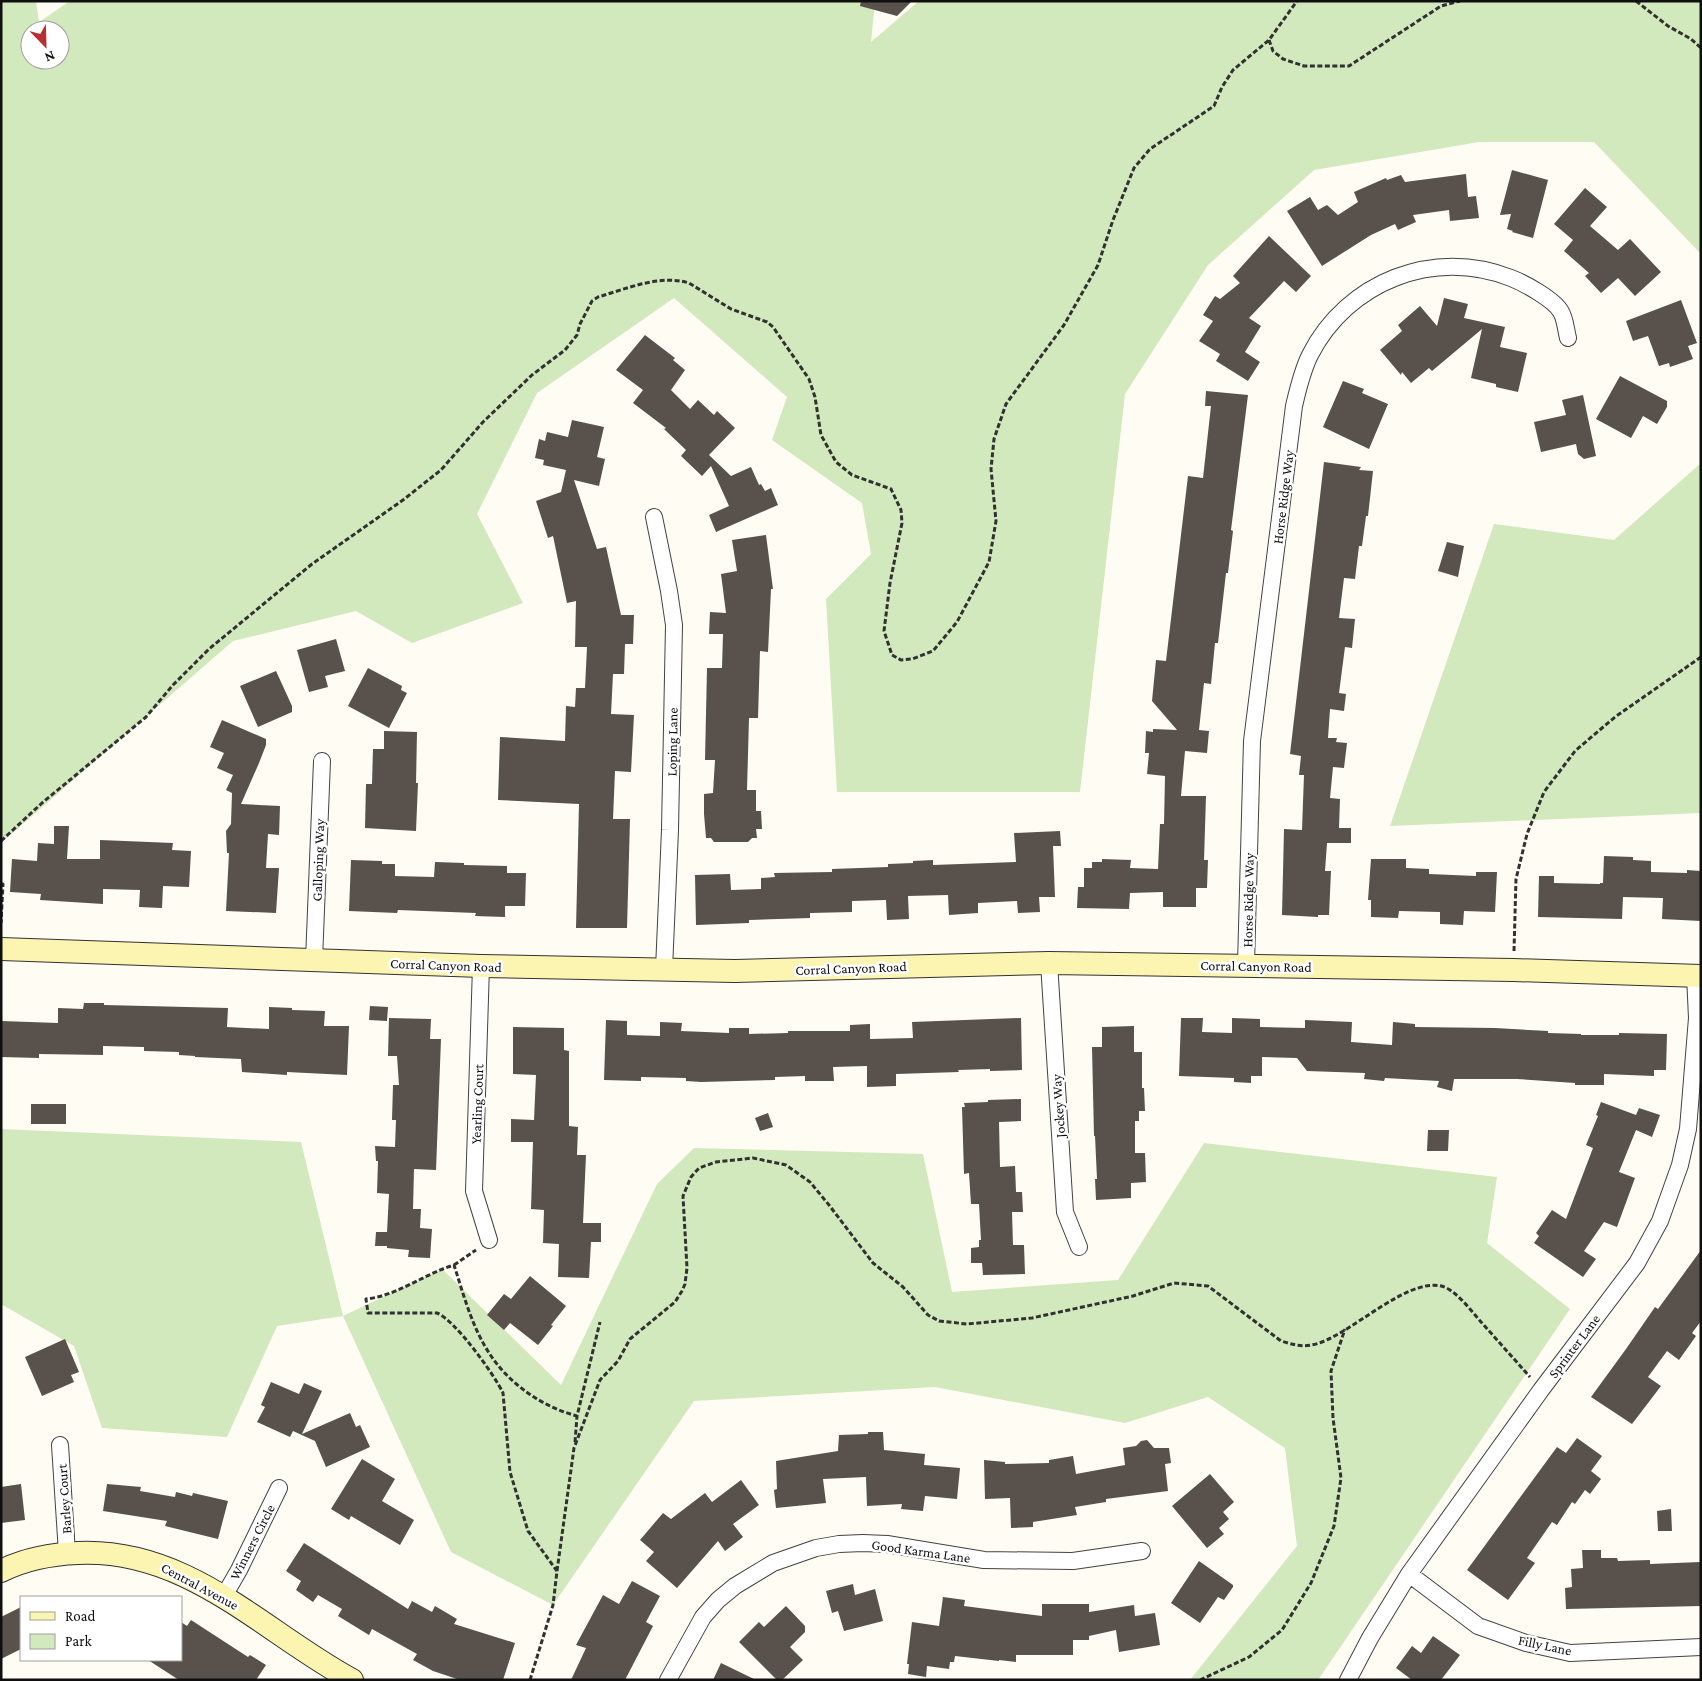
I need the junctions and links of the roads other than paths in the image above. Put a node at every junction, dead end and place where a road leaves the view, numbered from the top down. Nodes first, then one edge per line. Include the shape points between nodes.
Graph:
1 (1568, 338) dead end
2 (654, 516) dead end
3 (322, 761) dead end
4 (1, 950) edge
5 (314, 960) junction
6 (1049, 962) junction
7 (1246, 965) junction
8 (481, 966) junction
9 (664, 969) junction
10 (1698, 976) edge
11 (489, 1240) road end
12 (1079, 1247) dead end
13 (60, 1445) dead end
14 (279, 1488) dead end
15 (1142, 1551) dead end
16 (67, 1553) junction
17 (1, 1571) edge
18 (1409, 1574) junction
19 (224, 1596) junction
20 (1701, 1647) edge
21 (352, 1680) edge
22 (668, 1680) edge
23 (1348, 1680) edge

1 - 7 street, Horse Ridge Way via 1561,311 1522,282 1485,270 1446,266 1408,272 1374,287 1343,310 1310,355 1294,406 1252,741
2 - 9 street, Loping Lane via 674,625
3 - 5 street, Galloping Way
4 - 5 main road, Corral Canyon Road
5 - 8 main road, Corral Canyon Road
6 - 7 main road, Corral Canyon Road
6 - 9 main road, Corral Canyon Road via 735,971
6 - 12 street, Jockey Way via 1065,1212
7 - 10 main road, Corral Canyon Road
8 - 9 main road, Corral Canyon Road
8 - 11 street, Yearling Court via 474,1191
10 - 18 street, Sprinter Lane via 1688,1129 1680,1165 1660,1221 1637,1263 1540,1390
13 - 16 street, Barley Court
14 - 19 street, Winners Circle
15 - 22 street, Good Karma Lane via 1063,1561 984,1560 887,1544 816,1548 760,1570 718,1600 703,1617
16 - 17 main road, Central Avenue via 29,1560
16 - 19 main road, Central Avenue via 110,1553 152,1562
18 - 20 street, Filly Lane via 1478,1626 1533,1645 1570,1652
18 - 23 street, Sprinter Lane
19 - 21 main road, Central Avenue

